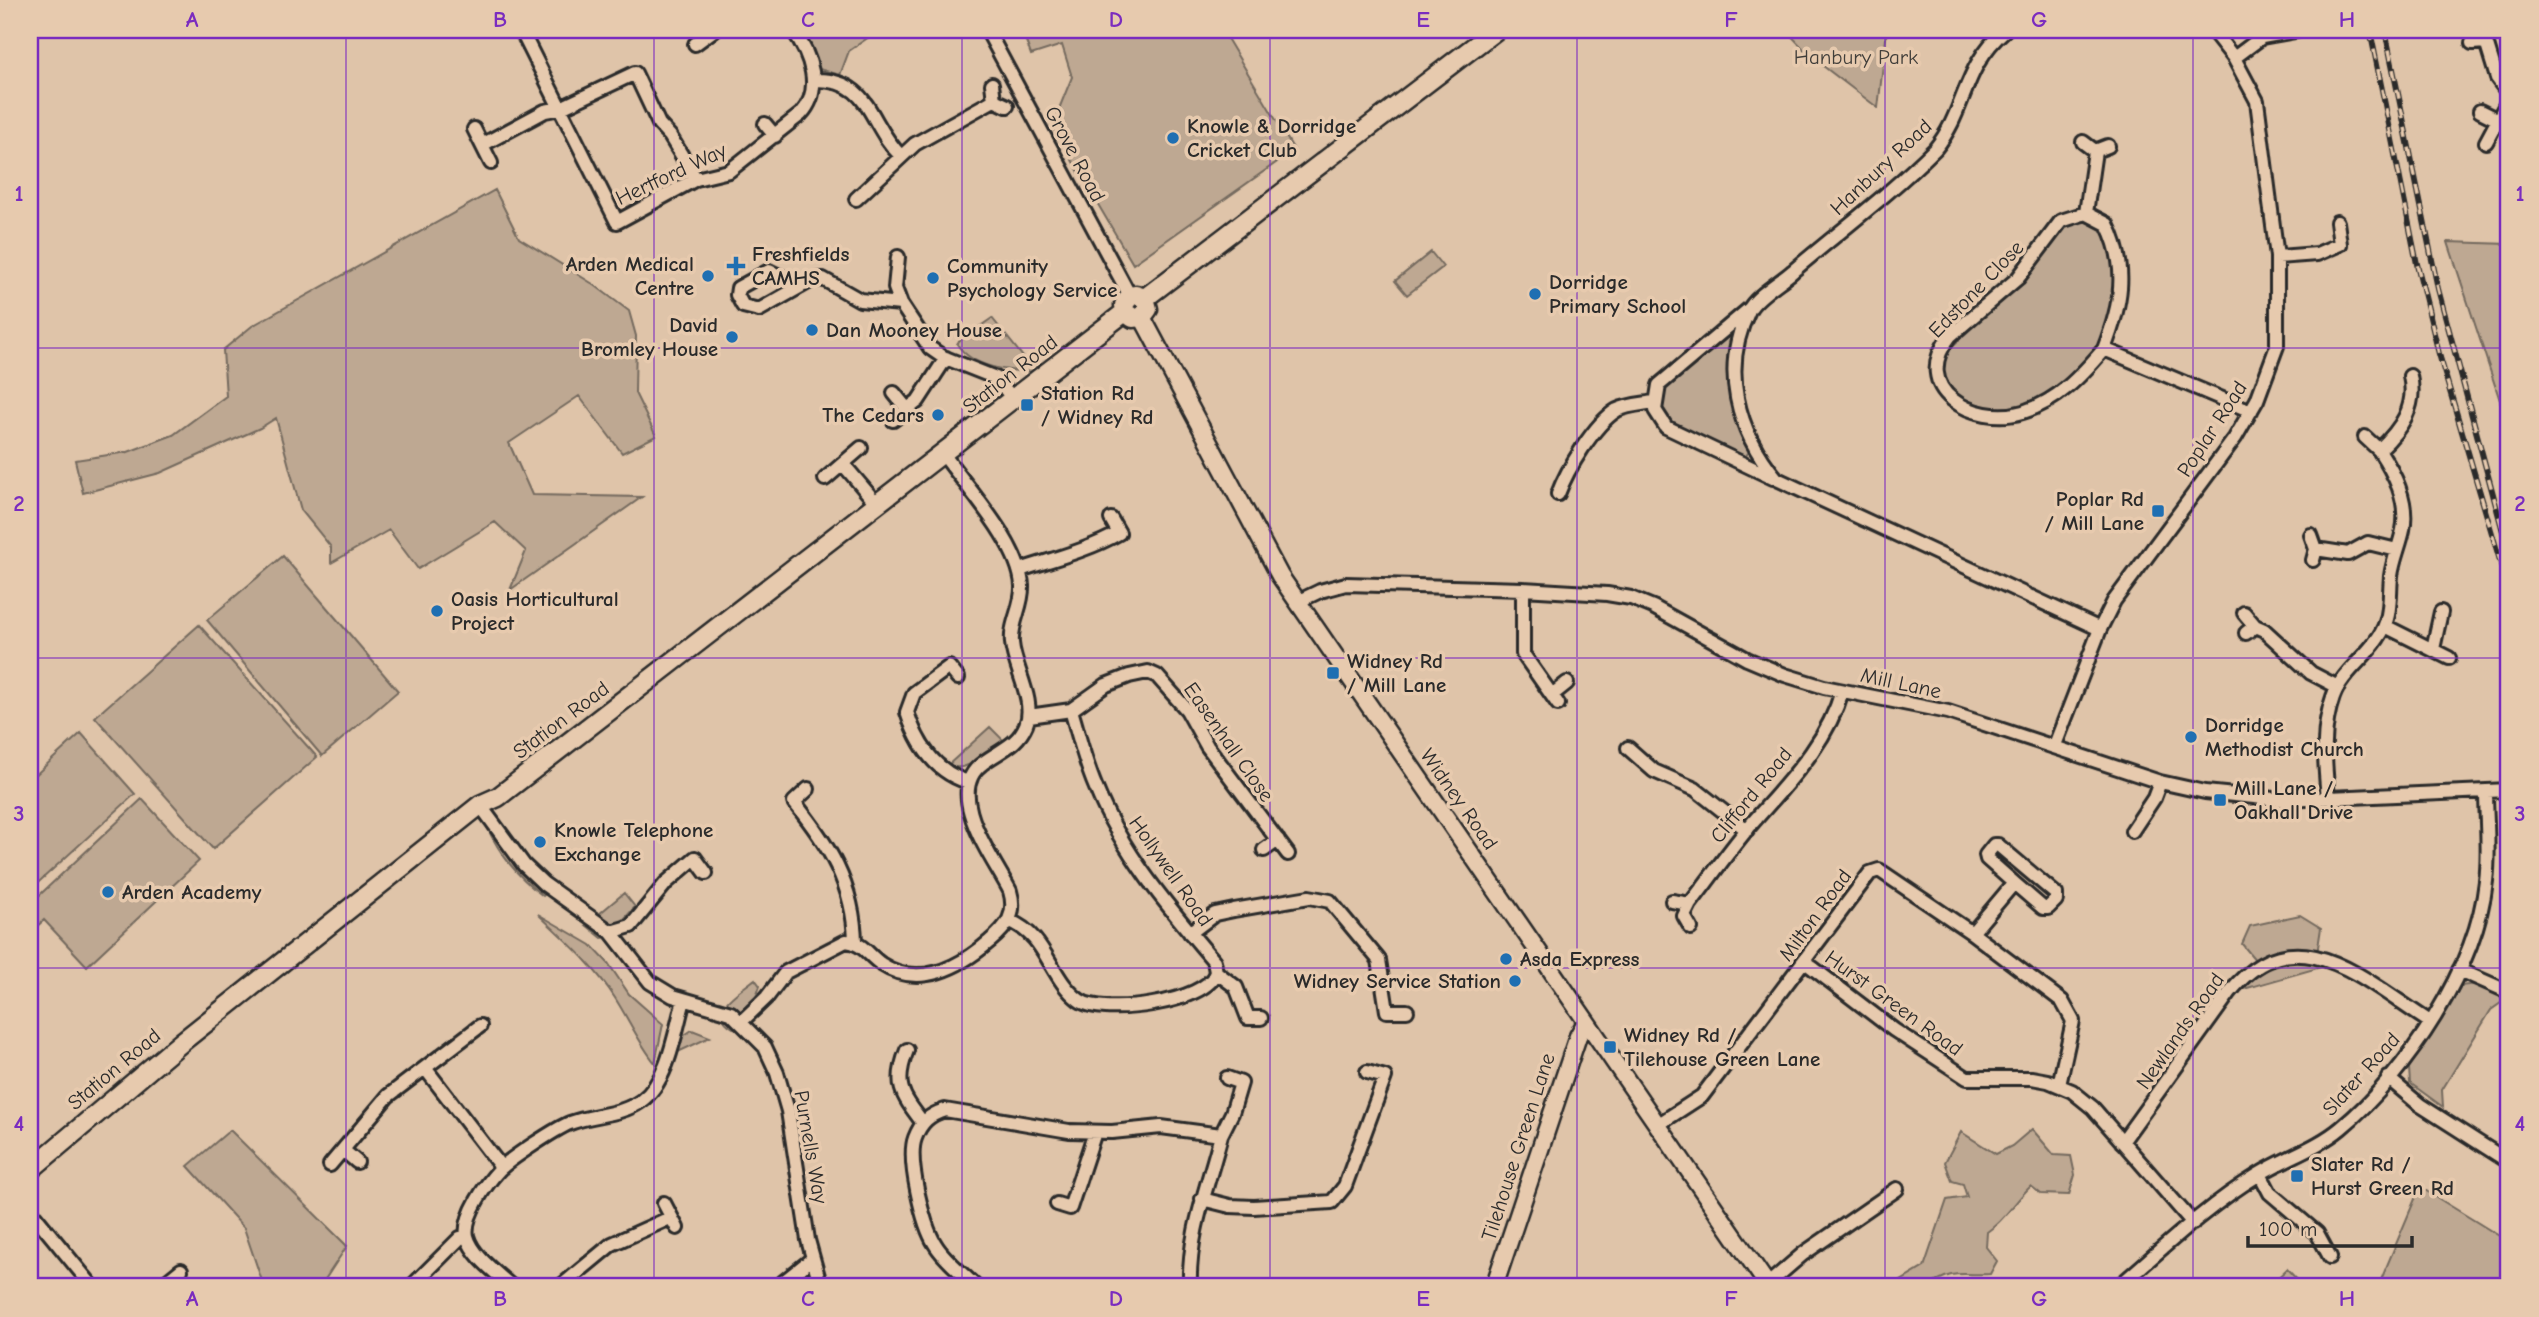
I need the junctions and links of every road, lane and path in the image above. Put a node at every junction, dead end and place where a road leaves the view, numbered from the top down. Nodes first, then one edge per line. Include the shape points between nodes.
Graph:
1 (521, 30) edge
2 (714, 30) edge
3 (793, 30) edge
4 (987, 30) edge
5 (1496, 30) edge
6 (2005, 30) edge
7 (2212, 30) edge
8 (2301, 30) edge
9 (2486, 36) edge
10 (2472, 43) dead end
11 (695, 44) dead end
12 (2234, 58) junction
13 (813, 80) junction
14 (992, 84) dead end
15 (2509, 97) edge
16 (994, 100) junction
17 (1007, 106) dead end
18 (561, 108) junction
19 (2480, 111) dead end
20 (2496, 119) junction
21 (765, 124) dead end
22 (474, 129) dead end
23 (775, 136) junction
24 (2083, 142) dead end
25 (2486, 142) dead end
26 (482, 145) junction
27 (2108, 146) dead end
28 (2095, 151) junction
29 (901, 156) junction
30 (491, 163) dead end
31 (696, 179) junction
32 (856, 199) dead end
33 (2086, 213) junction
34 (2337, 222) dead end
35 (898, 257) dead end
36 (2277, 257) junction
37 (800, 286) junction
38 (901, 304) junction
39 (1136, 306) junction
40 (1750, 308) junction
41 (2104, 349) junction
42 (946, 358) junction
43 (2410, 376) dead end
44 (894, 393) dead end
45 (1014, 400) junction
46 (1654, 402) junction
47 (907, 409) junction
48 (2251, 411) junction
49 (893, 420) dead end
50 (2365, 437) dead end
51 (861, 449) dead end
52 (2379, 450) junction
53 (944, 455) junction
54 (843, 464) junction
55 (825, 479) dead end
56 (1777, 479) junction
57 (1558, 494) dead end
58 (877, 504) junction
59 (1111, 519) dead end
60 (2311, 535) dead end
61 (2397, 550) junction
62 (1020, 570) junction
63 (1523, 589) junction
64 (1297, 602) junction
65 (2441, 612) dead end
66 (2244, 613) dead end
67 (2385, 626) junction
68 (2100, 629) junction
69 (2432, 649) junction
70 (2449, 658) dead end
71 (958, 678) dead end
72 (1567, 683) dead end
73 (2338, 687) junction
74 (1842, 691) junction
75 (1072, 710) junction
76 (1029, 716) junction
77 (2055, 745) junction
78 (1628, 748) dead end
79 (968, 782) junction
80 (2160, 782) junction
81 (808, 789) dead end
82 (2509, 790) edge
83 (2486, 791) junction
84 (2328, 798) junction
85 (480, 805) junction
86 (1747, 830) junction
87 (2132, 832) dead end
88 (1278, 840) junction
89 (1264, 850) dead end
90 (1288, 854) dead end
91 (706, 873) dead end
92 (2014, 883) junction
93 (1672, 901) dead end
94 (1690, 904) junction
95 (1010, 920) junction
96 (1691, 928) dead end
97 (611, 932) junction
98 (1190, 933) junction
99 (1972, 933) junction
100 (855, 942) junction
101 (1805, 962) junction
102 (2459, 970) junction
103 (1216, 972) junction
104 (2509, 992) edge
105 (684, 1000) junction
106 (1407, 1010) dead end
107 (1262, 1018) dead end
108 (741, 1021) junction
109 (2430, 1022) junction
110 (1586, 1023) junction
111 (480, 1026) dead end
112 (457, 1044) junction
113 (466, 1054) dead end
114 (901, 1056) dead end
115 (425, 1069) junction
116 (1367, 1072) dead end
117 (1227, 1078) dead end
118 (2388, 1078) junction
119 (2059, 1085) junction
120 (923, 1123) junction
121 (1659, 1124) junction
122 (1095, 1132) junction
123 (1221, 1135) junction
124 (2122, 1142) junction
125 (342, 1150) junction
126 (357, 1161) dead end
127 (2509, 1162) edge
128 (330, 1165) dead end
129 (501, 1167) junction
130 (30, 1170) edge
131 (2260, 1174) junction
132 (1897, 1189) dead end
133 (1202, 1199) junction
134 (664, 1203) dead end
135 (1057, 1205) dead end
136 (30, 1210) edge
137 (2193, 1223) junction
138 (467, 1236) junction
139 (2330, 1257) dead end
140 (812, 1259) junction
141 (181, 1270) dead end
142 (1768, 1286) edge
143 (93, 1287) edge
144 (160, 1287) edge
145 (411, 1287) edge
146 (512, 1287) edge
147 (560, 1287) edge
148 (777, 1287) edge
149 (821, 1287) edge
150 (976, 1287) edge
151 (1190, 1287) edge
152 (1494, 1287) edge
153 (2118, 1287) edge

1 - 18 street
2 - 11 street
3 - 13 street via 811,65
4 - 39 street, Grove Road
5 - 39 main road, Station Road
6 - 40 street, Hanbury Road via 1979,58 1951,127 1935,149
7 - 12 street, Poplar Road
8 - 12 street via 2262,37
9 - 10 street
9 - 15 street via 2497,78
12 - 36 street, Poplar Road via 2257,101
13 - 23 street, Hertford Way via 809,106
13 - 29 street via 845,83 859,94
14 - 16 street
15 - 20 street
16 - 17 street
16 - 29 street
18 - 26 street via 545,111
18 - 31 street via 635,73 659,124
18 - 31 street, Hertford Way via 617,222
19 - 20 street
20 - 25 street
21 - 23 street
22 - 26 street
23 - 31 street, Hertford Way via 729,171
24 - 28 street
26 - 30 street
27 - 28 street
28 - 33 street
29 - 32 street via 876,191
33 - 41 street, Edstone Close via 2107,224 2122,268 2121,297
33 - 41 street, Edstone Close via 2061,221 2018,278 1950,336 1941,348 1937,374 1950,400 1966,409 2012,415 2055,398
34 - 36 street via 2340,244 2316,254
35 - 38 street via 895,288
36 - 48 street, Poplar Road via 2277,345
37 - 37 street via 759,310 743,306 737,295 748,280 769,271
37 - 38 street via 823,279 860,300
38 - 42 street via 930,348
39 - 45 main road, Station Road
39 - 64 street, Widney Road
40 - 46 street, Hanbury Road via 1659,386
40 - 56 street via 1737,354 1735,393 1743,425 1762,462
41 - 48 street
42 - 45 street via 996,378
42 - 47 street via 923,394
43 - 52 street via 2410,410
44 - 47 street
45 - 53 main road, Station Road
46 - 56 street via 1666,426
46 - 57 street via 1618,410 1602,425 1564,478
47 - 49 street
48 - 68 street, Poplar Road via 2127,579
50 - 52 street
51 - 54 street
52 - 61 street via 2401,495 2403,529
53 - 58 main road, Station Road
53 - 62 street
54 - 55 street
54 - 58 street
56 - 68 street
58 - 85 main road, Station Road via 509,789
59 - 62 street via 1119,533 1111,538
60 - 61 street via 2314,554 2348,554 2368,543
61 - 67 street
62 - 76 street via 1021,605 1012,627 1012,643
63 - 64 street, Mill Lane via 1346,584
63 - 72 street via 1523,654 1555,700
63 - 74 street, Mill Lane via 1631,598 1764,667
64 - 110 street, Widney Road
65 - 69 street
66 - 73 street via 2250,629 2277,639 2311,673
67 - 69 street
67 - 73 street
68 - 77 street, Poplar Road
69 - 70 street
71 - 79 street via 949,667 914,693 906,712 935,763 943,772
73 - 84 street via 2326,725
74 - 77 street, Mill Lane via 1948,712
74 - 86 street, Clifford Road via 1834,719 1798,771
75 - 76 street
75 - 88 street, Easenhall Close via 1106,685 1139,672 1157,676 1187,710 1207,746
75 - 98 street, Hollywell Road via 1095,787 1114,826
76 - 79 street via 1018,739 983,762
77 - 80 street, Mill Lane
78 - 86 street via 1654,771 1695,789
79 - 95 street via 968,809 1013,901
80 - 84 street, Mill Lane via 2241,797
80 - 87 street
81 - 100 street via 794,802 826,841 837,865
82 - 83 street, Mill Lane
83 - 84 street, Mill Lane
83 - 102 street, Slater Road via 2487,880
85 - 97 street, Purnells Way via 510,848 544,884
85 - 130 main road, Station Road via 183,1041
86 - 94 street, Clifford Road
88 - 89 street
88 - 90 street, Easenhall Close
91 - 97 street via 695,858 666,883 631,926
92 - 92 street via 1987,859 1994,845 2056,894 2056,900 2043,908
92 - 99 street
93 - 94 street
94 - 96 street via 1684,916
95 - 100 street via 985,946 933,974 915,975 891,968
95 - 103 street via 1032,932 1074,995 1088,1005 1180,999 1208,986
97 - 105 street, Purnells Way via 650,982
98 - 103 street, Hollywell Road via 1214,961
98 - 106 street via 1215,914 1309,897 1330,901 1379,960 1387,1011
99 - 101 street, Milton Road via 1879,870 1870,873
99 - 119 street, Milton Road via 2069,1009 2073,1032
100 - 108 street via 846,940 832,946 786,972 768,997
101 - 119 street, Hurst Green Road via 1967,1078 2032,1079
101 - 121 street, Milton Road via 1702,1096
102 - 104 street
102 - 109 street, Slater Road
103 - 107 street, Hollywell Road via 1236,987 1248,1018
105 - 108 street, Purnells Way via 715,1007
105 - 129 street via 664,1068 643,1100 624,1110 570,1123
108 - 140 street, Purnells Way via 765,1047 777,1073 796,1149
109 - 118 street, Slater Road
109 - 124 street, Newlands Road via 2326,958 2275,957 2254,967 2236,984
110 - 121 street, Widney Road
110 - 152 street, Tilehouse Green Lane via 1577,1036
111 - 112 street
112 - 113 street
112 - 115 street
114 - 120 street via 900,1088
115 - 125 street via 388,1096
115 - 129 street
116 - 133 street via 1385,1077 1345,1186 1332,1202 1254,1207
117 - 123 street via 1241,1083
118 - 127 street via 2420,1105
118 - 131 street, Slater Road via 2342,1128
119 - 124 street, Hurst Green Road via 2093,1108
120 - 122 street via 945,1110 965,1111
120 - 150 street via 913,1147 929,1233 947,1260
121 - 142 street, Widney Road
122 - 123 street via 1161,1127
122 - 135 street via 1070,1208
123 - 133 street
124 - 137 street, Hurst Green Road
125 - 126 street
125 - 128 street
129 - 138 street via 470,1218
131 - 137 street, Slater Road
131 - 139 street via 2270,1194 2317,1233
132 - 142 street via 1803,1254
133 - 151 street via 1191,1243
134 - 147 street via 674,1223 612,1244
136 - 143 street
137 - 153 street, Slater Road
138 - 145 street
138 - 146 street via 479,1256
140 - 148 street
140 - 149 street, Purnells Way
141 - 144 street

